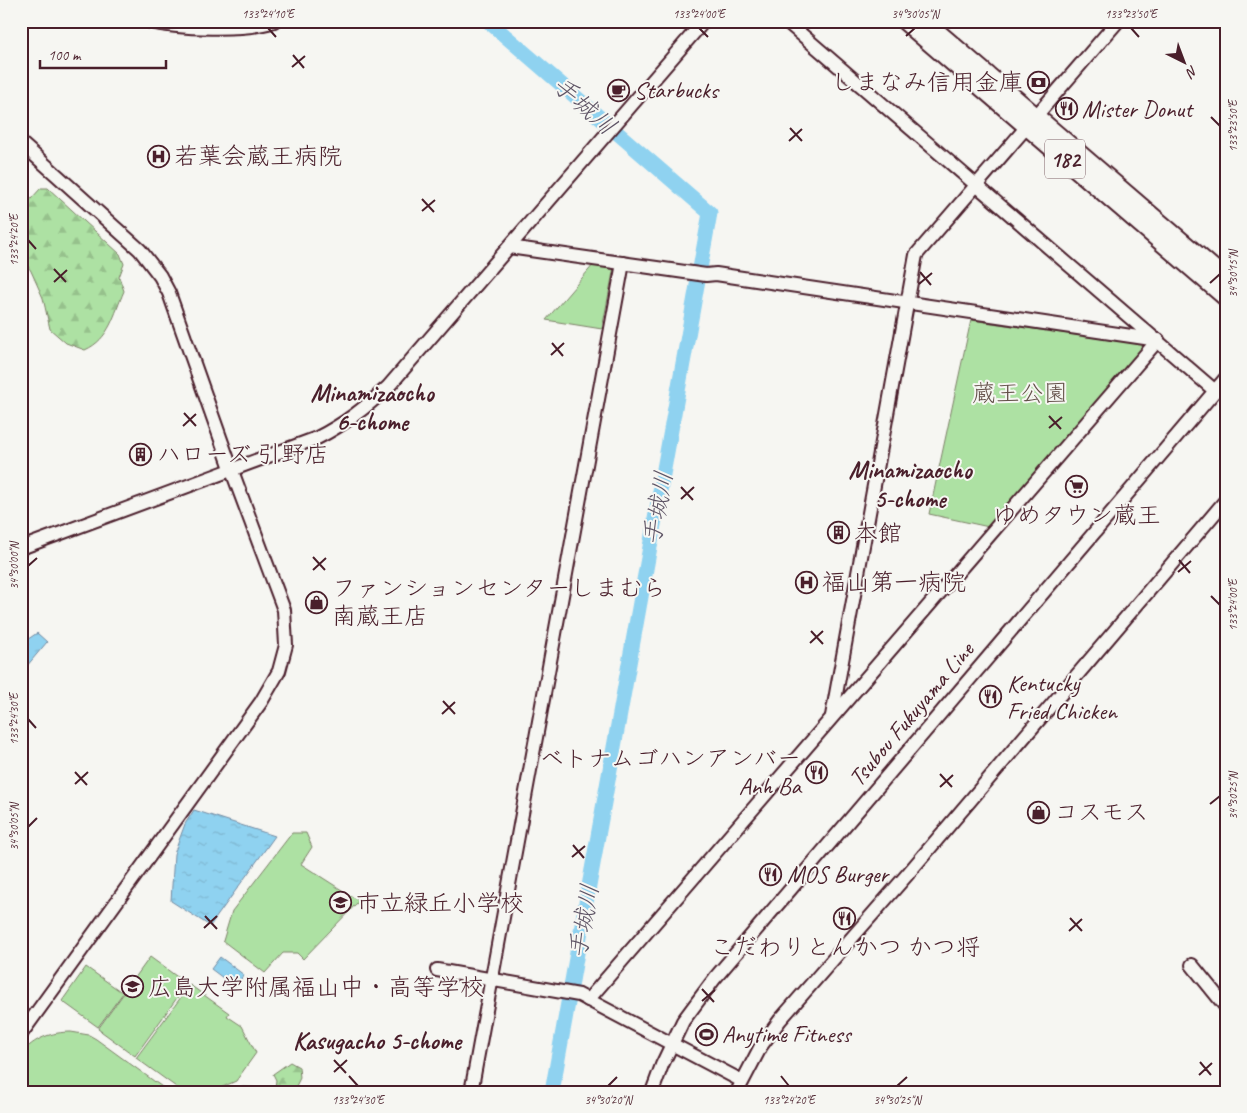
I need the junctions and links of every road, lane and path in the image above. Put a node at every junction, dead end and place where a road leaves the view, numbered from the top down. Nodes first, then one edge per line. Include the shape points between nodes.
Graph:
1 (148, 21) edge
2 (274, 21) edge
3 (704, 21) edge
4 (786, 21) edge
5 (904, 21) edge
6 (925, 21) edge
7 (1118, 21) edge
8 (1032, 122) junction
9 (21, 143) edge
10 (977, 185) junction
11 (509, 247) junction
12 (623, 263) junction
13 (1226, 278) edge
14 (1226, 298) edge
15 (907, 303) junction
16 (1158, 340) junction
17 (1226, 378) edge
18 (1214, 390) junction
19 (232, 471) junction
20 (1226, 500) edge
21 (21, 548) edge
22 (832, 716) junction
23 (1192, 965) dead end
24 (437, 970) dead end
25 (490, 980) junction
26 (577, 996) junction
27 (1226, 1007) edge
28 (21, 1034) edge
29 (672, 1044) junction
30 (740, 1086) edge
31 (470, 1092) edge
32 (652, 1092) edge

1 - 2 street via 213,27
3 - 11 street
4 - 10 street
5 - 8 highway, 182
6 - 8 highway, 182
7 - 8 street
8 - 10 street
8 - 13 highway, 182
8 - 14 highway, 182
9 - 19 street via 140,250 160,276 169,293
10 - 15 street via 916,255
10 - 16 street
11 - 12 street
11 - 19 street via 388,387 363,410 318,438
12 - 15 street
12 - 25 street
15 - 16 street
15 - 22 street
16 - 18 street
16 - 22 street
17 - 18 street, Tsubou Fukuyama Line
18 - 29 street, Tsubou Fukuyama Line via 714,978 683,1021
19 - 21 street
19 - 28 street via 284,610 286,645 279,671 261,702
20 - 30 street via 780,1020 761,1046
22 - 26 street
23 - 27 street
24 - 25 street
25 - 26 street
25 - 31 street
26 - 29 street
29 - 30 street
29 - 32 street, Tsubou Fukuyama Line

